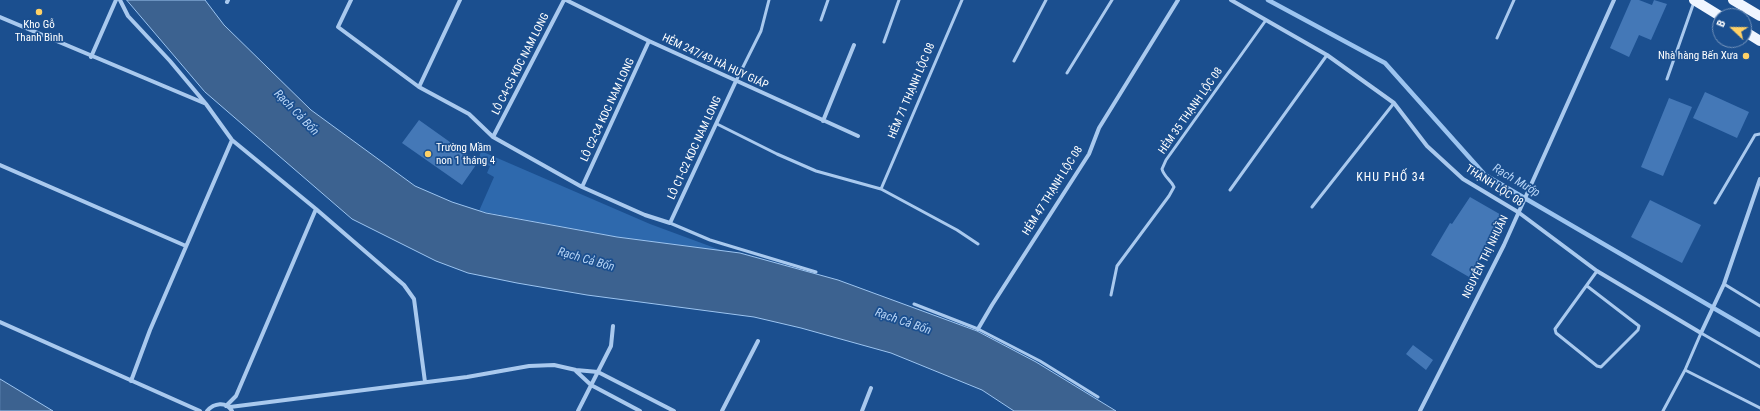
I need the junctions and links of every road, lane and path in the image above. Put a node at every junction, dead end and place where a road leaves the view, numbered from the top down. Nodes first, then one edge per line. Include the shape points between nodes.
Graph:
1 (116, 0) edge
2 (120, 0) edge
3 (351, 0) edge
4 (460, 0) edge
5 (565, 0) edge
6 (769, 0) edge
7 (828, 0) edge
8 (899, 0) edge
9 (962, 0) edge
10 (1046, 0) edge
11 (1112, 0) edge
12 (1178, 0) edge
13 (1231, 0) edge
14 (1514, 0) edge
15 (1614, 0) edge
16 (1694, 0) edge
17 (1733, 0) edge
18 (1712, 11) edge
19 (1760, 16) edge
20 (0, 17) edge
21 (821, 20) dead end
22 (1266, 20) junction
23 (1497, 38) dead end
24 (649, 42) junction
25 (884, 42) dead end
26 (854, 45) dead end
27 (1327, 55) junction
28 (91, 57) junction
29 (1014, 61) dead end
30 (1067, 73) dead end
31 (1667, 79) dead end
32 (736, 81) junction
33 (419, 87) junction
34 (1394, 103) junction
35 (206, 104) junction
36 (823, 121) junction
37 (717, 124) junction
38 (1760, 134) edge
39 (858, 136) dead end
40 (494, 137) junction
41 (232, 140) junction
42 (0, 165) edge
43 (1760, 178) edge
44 (582, 187) junction
45 (881, 189) junction
46 (1230, 190) dead end
47 (1715, 203) dead end
48 (1312, 207) dead end
49 (316, 209) junction
50 (1518, 212) junction
51 (670, 223) junction
52 (978, 244) dead end
53 (186, 246) junction
54 (1597, 270) junction
55 (816, 272) dead end
56 (1724, 284) junction
57 (1587, 286) junction
58 (1111, 295) dead end
59 (914, 304) dead end
60 (1760, 306) edge
61 (0, 322) edge
62 (613, 326) dead end
63 (978, 329) junction
64 (1701, 333) junction
65 (758, 341) dead end
66 (1760, 368) edge
67 (576, 370) junction
68 (1684, 370) junction
69 (598, 372) junction
70 (131, 381) junction
71 (425, 382) junction
72 (591, 385) junction
73 (872, 388) dead end
74 (1098, 396) dead end
75 (230, 408) edge
76 (1760, 408) edge
77 (200, 411) edge
78 (207, 411) edge
79 (578, 411) edge
80 (640, 411) edge
81 (674, 411) edge
82 (722, 411) edge
83 (863, 411) edge
84 (1420, 411) edge
85 (1663, 411) edge

1 - 28 street
2 - 35 street via 128,16
3 - 33 street via 338,27
4 - 33 street
5 - 24 street, HẺM 247/49 HÀ HUY GIÁP
5 - 40 street, LÔ C4-C5 KDC NAM LONG
6 - 32 lane via 761,32
7 - 21 lane
8 - 25 lane
9 - 45 lane, HẺM 71 THẠNH LỘC 08
10 - 29 lane
11 - 30 lane
12 - 63 street, HẺM 47 THẠNH LỘC 08 via 1103,122 1089,154
13 - 22 street, THẠNH LỘC 08
14 - 23 lane
15 - 50 street, NGUYỄN THỊ NHUẦN
16 - 18 main road
16 - 31 lane
17 - 19 main road
20 - 28 street
22 - 27 street, THẠNH LỘC 08
22 - 58 lane, HẺM 35 THẠNH LỘC 08 via 1166,160 1162,169 1174,187 1117,266
24 - 32 street, HẺM 247/49 HÀ HUY GIÁP
24 - 44 street, LÔ C2-C4 KDC NAM LONG
26 - 36 street
27 - 34 street, THẠNH LỘC 08
27 - 46 lane
28 - 35 street
32 - 36 street, HẺM 247/49 HÀ HUY GIÁP
32 - 37 street, LÔ C1-C2 KDC NAM LONG
33 - 40 street via 469,114
34 - 48 lane
34 - 50 street, THẠNH LỘC 08 via 1427,146 1463,180
35 - 41 street
36 - 39 street, HẺM 247/49 HÀ HUY GIÁP
37 - 45 lane via 816,171
37 - 51 street, LÔ C1-C2 KDC NAM LONG
38 - 47 lane via 1755,135
40 - 44 street
41 - 49 street
41 - 53 street
42 - 53 street
43 - 56 street
44 - 51 street via 645,215
45 - 52 lane
49 - 71 street via 404,285 414,299
49 - 75 street
50 - 54 street, THẠNH LỘC 08
50 - 84 street, NGUYỄN THỊ NHUẦN via 1504,245
51 - 55 lane via 710,240
53 - 70 street
54 - 57 lane
54 - 64 street, THẠNH LỘC 08
56 - 60 lane
56 - 64 street
57 - 57 lane via 1555,328 1556,333 1601,367 1639,326
59 - 63 lane
61 - 70 street
62 - 69 street via 611,346
63 - 74 lane via 1040,361
64 - 66 lane
64 - 68 lane
65 - 82 street
67 - 69 street
67 - 71 street via 554,365 529,366
67 - 72 street
68 - 76 lane
68 - 85 lane
69 - 72 street
69 - 81 street
70 - 77 street
71 - 75 street
72 - 79 street
72 - 80 street
73 - 83 street
75 - 78 street via 221,404 212,406

